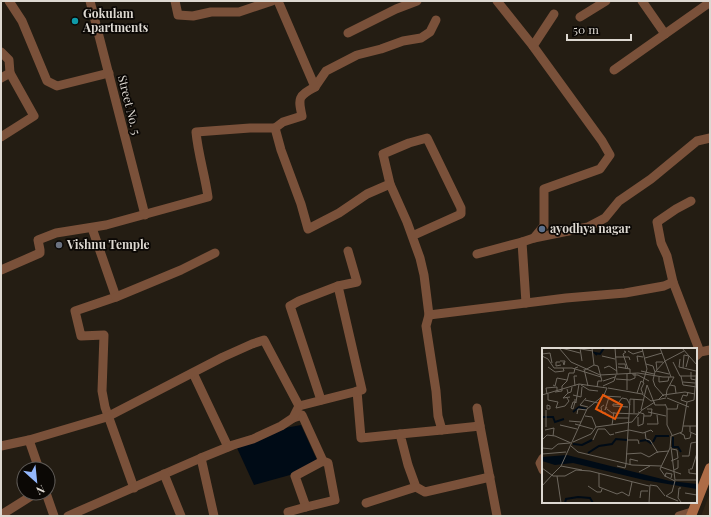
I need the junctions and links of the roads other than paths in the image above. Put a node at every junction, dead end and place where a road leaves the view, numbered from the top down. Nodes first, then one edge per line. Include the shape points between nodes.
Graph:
1 (9, 1) edge
2 (90, 1) edge
3 (175, 1) edge
4 (272, 1) edge
5 (278, 1) edge
6 (416, 1) edge
7 (497, 1) edge
8 (606, 1) edge
9 (642, 1) edge
10 (709, 3) edge
11 (554, 14) dead end
12 (580, 17) dead end
13 (436, 20) dead end
14 (348, 34) dead end
15 (665, 34) junction
16 (533, 46) junction
17 (1, 52) edge
18 (614, 70) dead end
19 (10, 73) junction
20 (109, 73) junction
21 (1, 78) edge
22 (315, 87) junction
23 (275, 128) junction
24 (1, 137) edge
25 (710, 138) edge
26 (390, 184) junction
27 (691, 201) dead end
28 (146, 214) junction
29 (92, 228) junction
30 (412, 236) junction
31 (534, 238) junction
32 (522, 242) junction
33 (348, 251) dead end
34 (215, 253) dead end
35 (478, 254) dead end
36 (1, 270) edge
37 (673, 282) junction
38 (338, 286) junction
39 (116, 297) junction
40 (526, 303) junction
41 (429, 315) junction
42 (696, 348) edge
43 (710, 350) edge
44 (698, 354) edge
45 (193, 373) junction
46 (357, 391) junction
47 (321, 400) junction
48 (299, 406) junction
49 (477, 408) dead end
50 (107, 417) junction
51 (293, 418) junction
52 (480, 426) junction
53 (442, 430) junction
54 (400, 434) junction
55 (30, 440) junction
56 (1, 446) edge
57 (228, 447) junction
58 (201, 458) junction
59 (37, 461) edge
60 (323, 461) junction
61 (710, 468) edge
62 (164, 474) junction
63 (490, 477) junction
64 (416, 487) junction
65 (134, 488) junction
66 (697, 499) edge
67 (23, 501) edge
68 (49, 501) edge
69 (366, 503) dead end
70 (696, 503) edge
71 (306, 507) junction
72 (691, 514) edge
73 (1, 515) edge
74 (54, 516) edge
75 (68, 516) edge
76 (181, 516) edge
77 (214, 516) edge
78 (290, 516) edge
79 (497, 516) edge
80 (679, 516) edge

1 - 20 street via 22,21 47,82 56,86
2 - 20 street, Street No. 5
3 - 4 street via 178,15 193,16 210,12 240,12
5 - 22 street
6 - 14 street
7 - 16 street
8 - 12 street
9 - 15 street
10 - 15 street
11 - 16 street
13 - 22 street via 430,32 421,38 357,55 326,71
15 - 18 street
16 - 31 street via 602,141 610,156 600,169 544,189 544,226
17 - 19 street via 9,60
19 - 21 street
19 - 24 street via 34,116
20 - 28 street, Street No. 5
22 - 23 street via 304,93 299,102 302,116 283,122
23 - 26 street via 308,229 339,214 367,194
23 - 28 street via 196,132 208,197
25 - 31 street via 697,141 651,179 619,201 605,218 588,227
26 - 30 street
26 - 30 street via 383,154 427,138 461,208 461,214
27 - 37 street via 657,222
28 - 29 street
29 - 36 street via 56,233 38,240 40,254
29 - 39 street
30 - 41 street via 424,275
31 - 32 street
32 - 35 street
32 - 40 street
33 - 38 street via 357,282
34 - 39 street
37 - 40 street via 625,293
37 - 42 street
38 - 46 street via 362,390
38 - 47 street via 290,306
39 - 50 street via 75,312 81,336 104,335 102,391
40 - 41 street
41 - 53 street via 426,326
43 - 44 street
45 - 48 street via 264,340
45 - 50 street
45 - 57 street
46 - 47 street
46 - 54 street via 361,438
47 - 48 street
48 - 51 street
49 - 52 street
50 - 55 street
50 - 65 street
51 - 57 street via 253,439
51 - 60 street via 302,415
52 - 53 street
52 - 63 street
53 - 54 street
54 - 64 street
55 - 56 street
55 - 59 street
57 - 58 street
58 - 62 street
58 - 77 street
60 - 71 street via 295,476
60 - 71 street via 328,463 335,500
61 - 66 main road
62 - 65 street
62 - 76 street
63 - 64 street via 424,492
63 - 79 street
64 - 69 street
65 - 75 street
67 - 73 street
68 - 74 street
70 - 72 main road
71 - 78 street via 288,512
72 - 80 street

